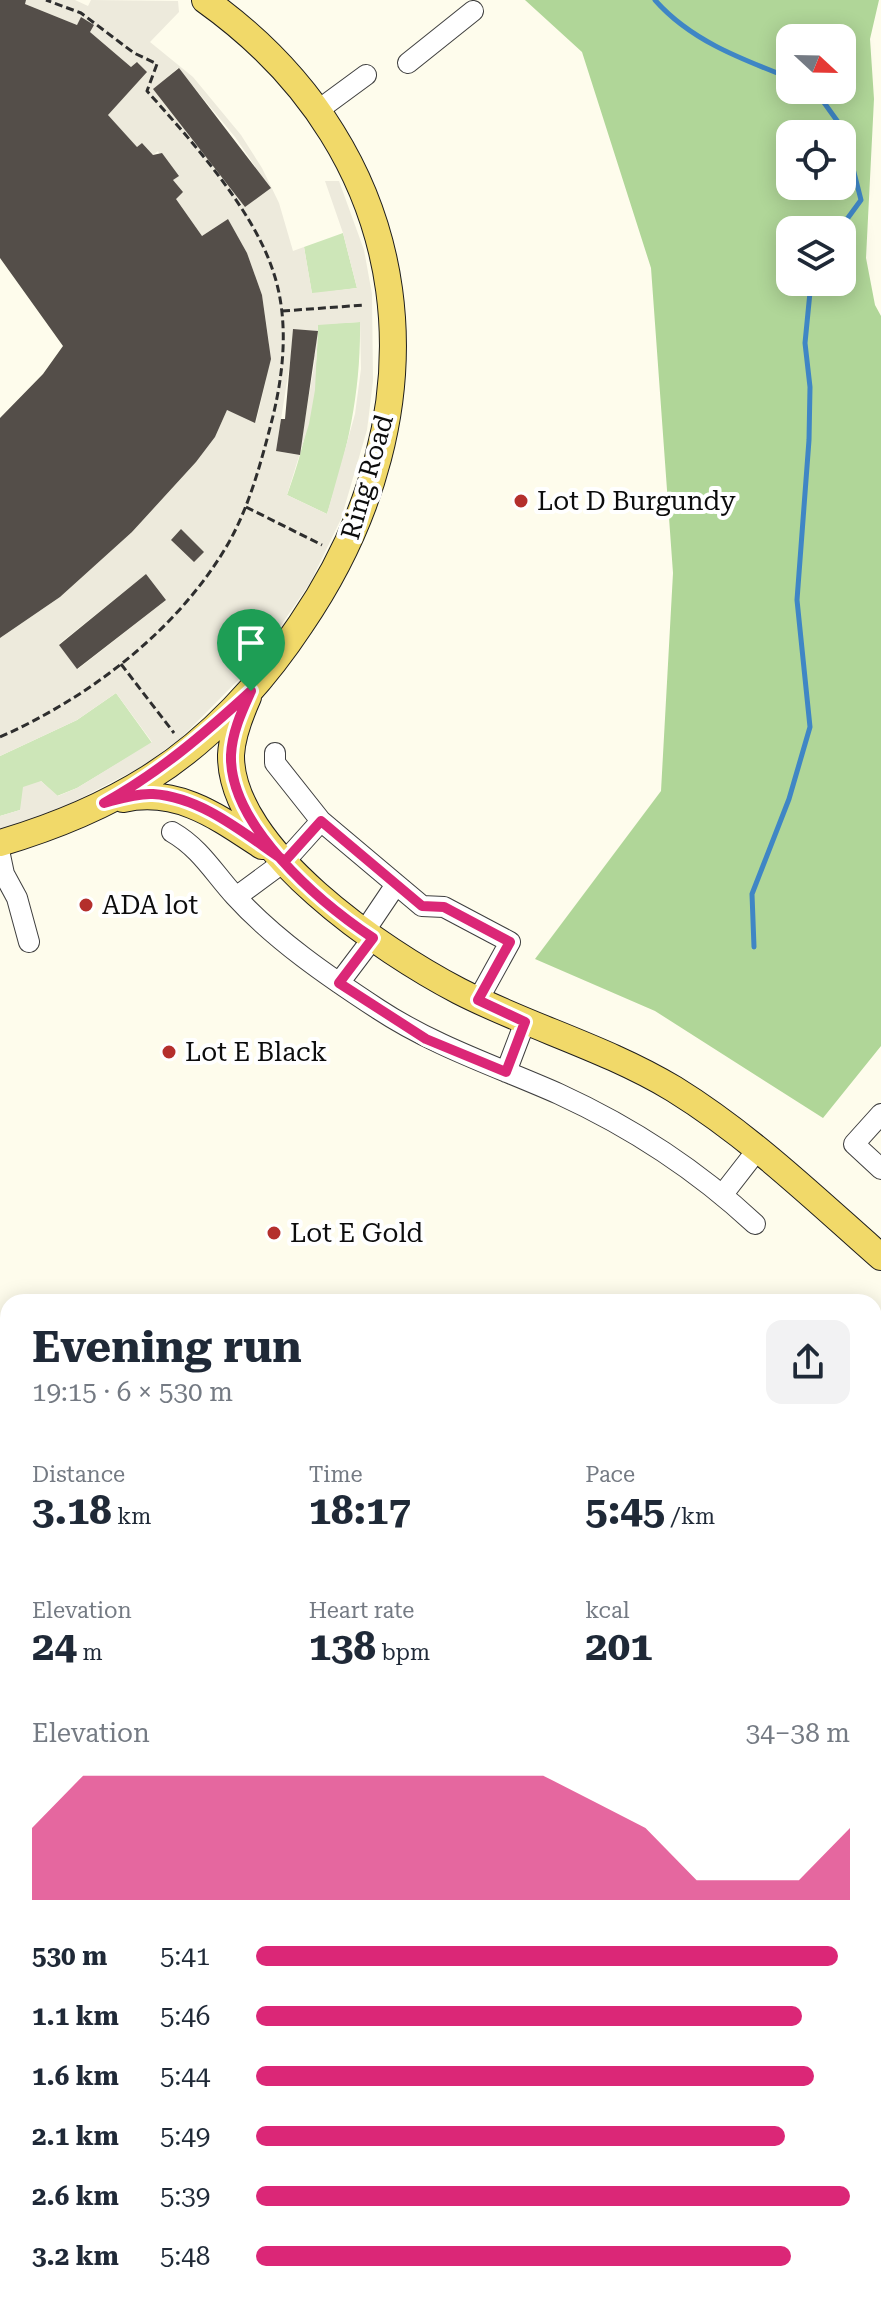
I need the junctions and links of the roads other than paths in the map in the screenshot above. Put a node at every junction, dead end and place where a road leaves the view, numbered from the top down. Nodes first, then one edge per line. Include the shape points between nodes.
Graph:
1 (205, 0) edge
2 (473, 11) dead end
3 (408, 63) dead end
4 (366, 75) dead end
5 (317, 111) junction
6 (251, 691) junction
7 (275, 753) dead end
8 (104, 803) junction
9 (321, 821) junction
10 (172, 832) dead end
11 (0, 843) edge
12 (0, 855) edge
13 (285, 861) junction
14 (395, 886) junction
15 (236, 897) junction
16 (368, 935) junction
17 (29, 942) dead end
18 (339, 983) junction
19 (478, 1000) junction
20 (525, 1022) junction
21 (506, 1072) junction
22 (881, 1114) edge
23 (758, 1149) junction
24 (881, 1169) edge
25 (723, 1194) junction
26 (755, 1224) dead end
27 (881, 1257) edge

1 - 5 main road, Ring Road via 269,53
2 - 3 lane
4 - 5 lane
5 - 6 main road, Ring Road via 356,177 378,234 391,290 396,354 386,425 364,507 328,586
6 - 8 main road, Ring Road via 188,749
6 - 13 main road via 234,733 236,784 248,818
7 - 9 lane via 275,763
8 - 11 main road, Ring Road
8 - 13 main road via 151,794 174,797 226,822
9 - 13 lane
9 - 14 lane
10 - 15 lane via 191,843
12 - 17 lane
13 - 15 lane
13 - 16 main road
14 - 16 lane
14 - 19 lane via 422,906 444,907 510,942
15 - 18 lane
16 - 18 lane
16 - 19 main road
18 - 21 lane via 426,1039
19 - 20 main road
20 - 21 lane
20 - 23 main road via 621,1060 672,1088
21 - 25 lane via 646,1140
22 - 24 lane via 854,1144
23 - 25 lane
23 - 27 main road
25 - 26 lane

